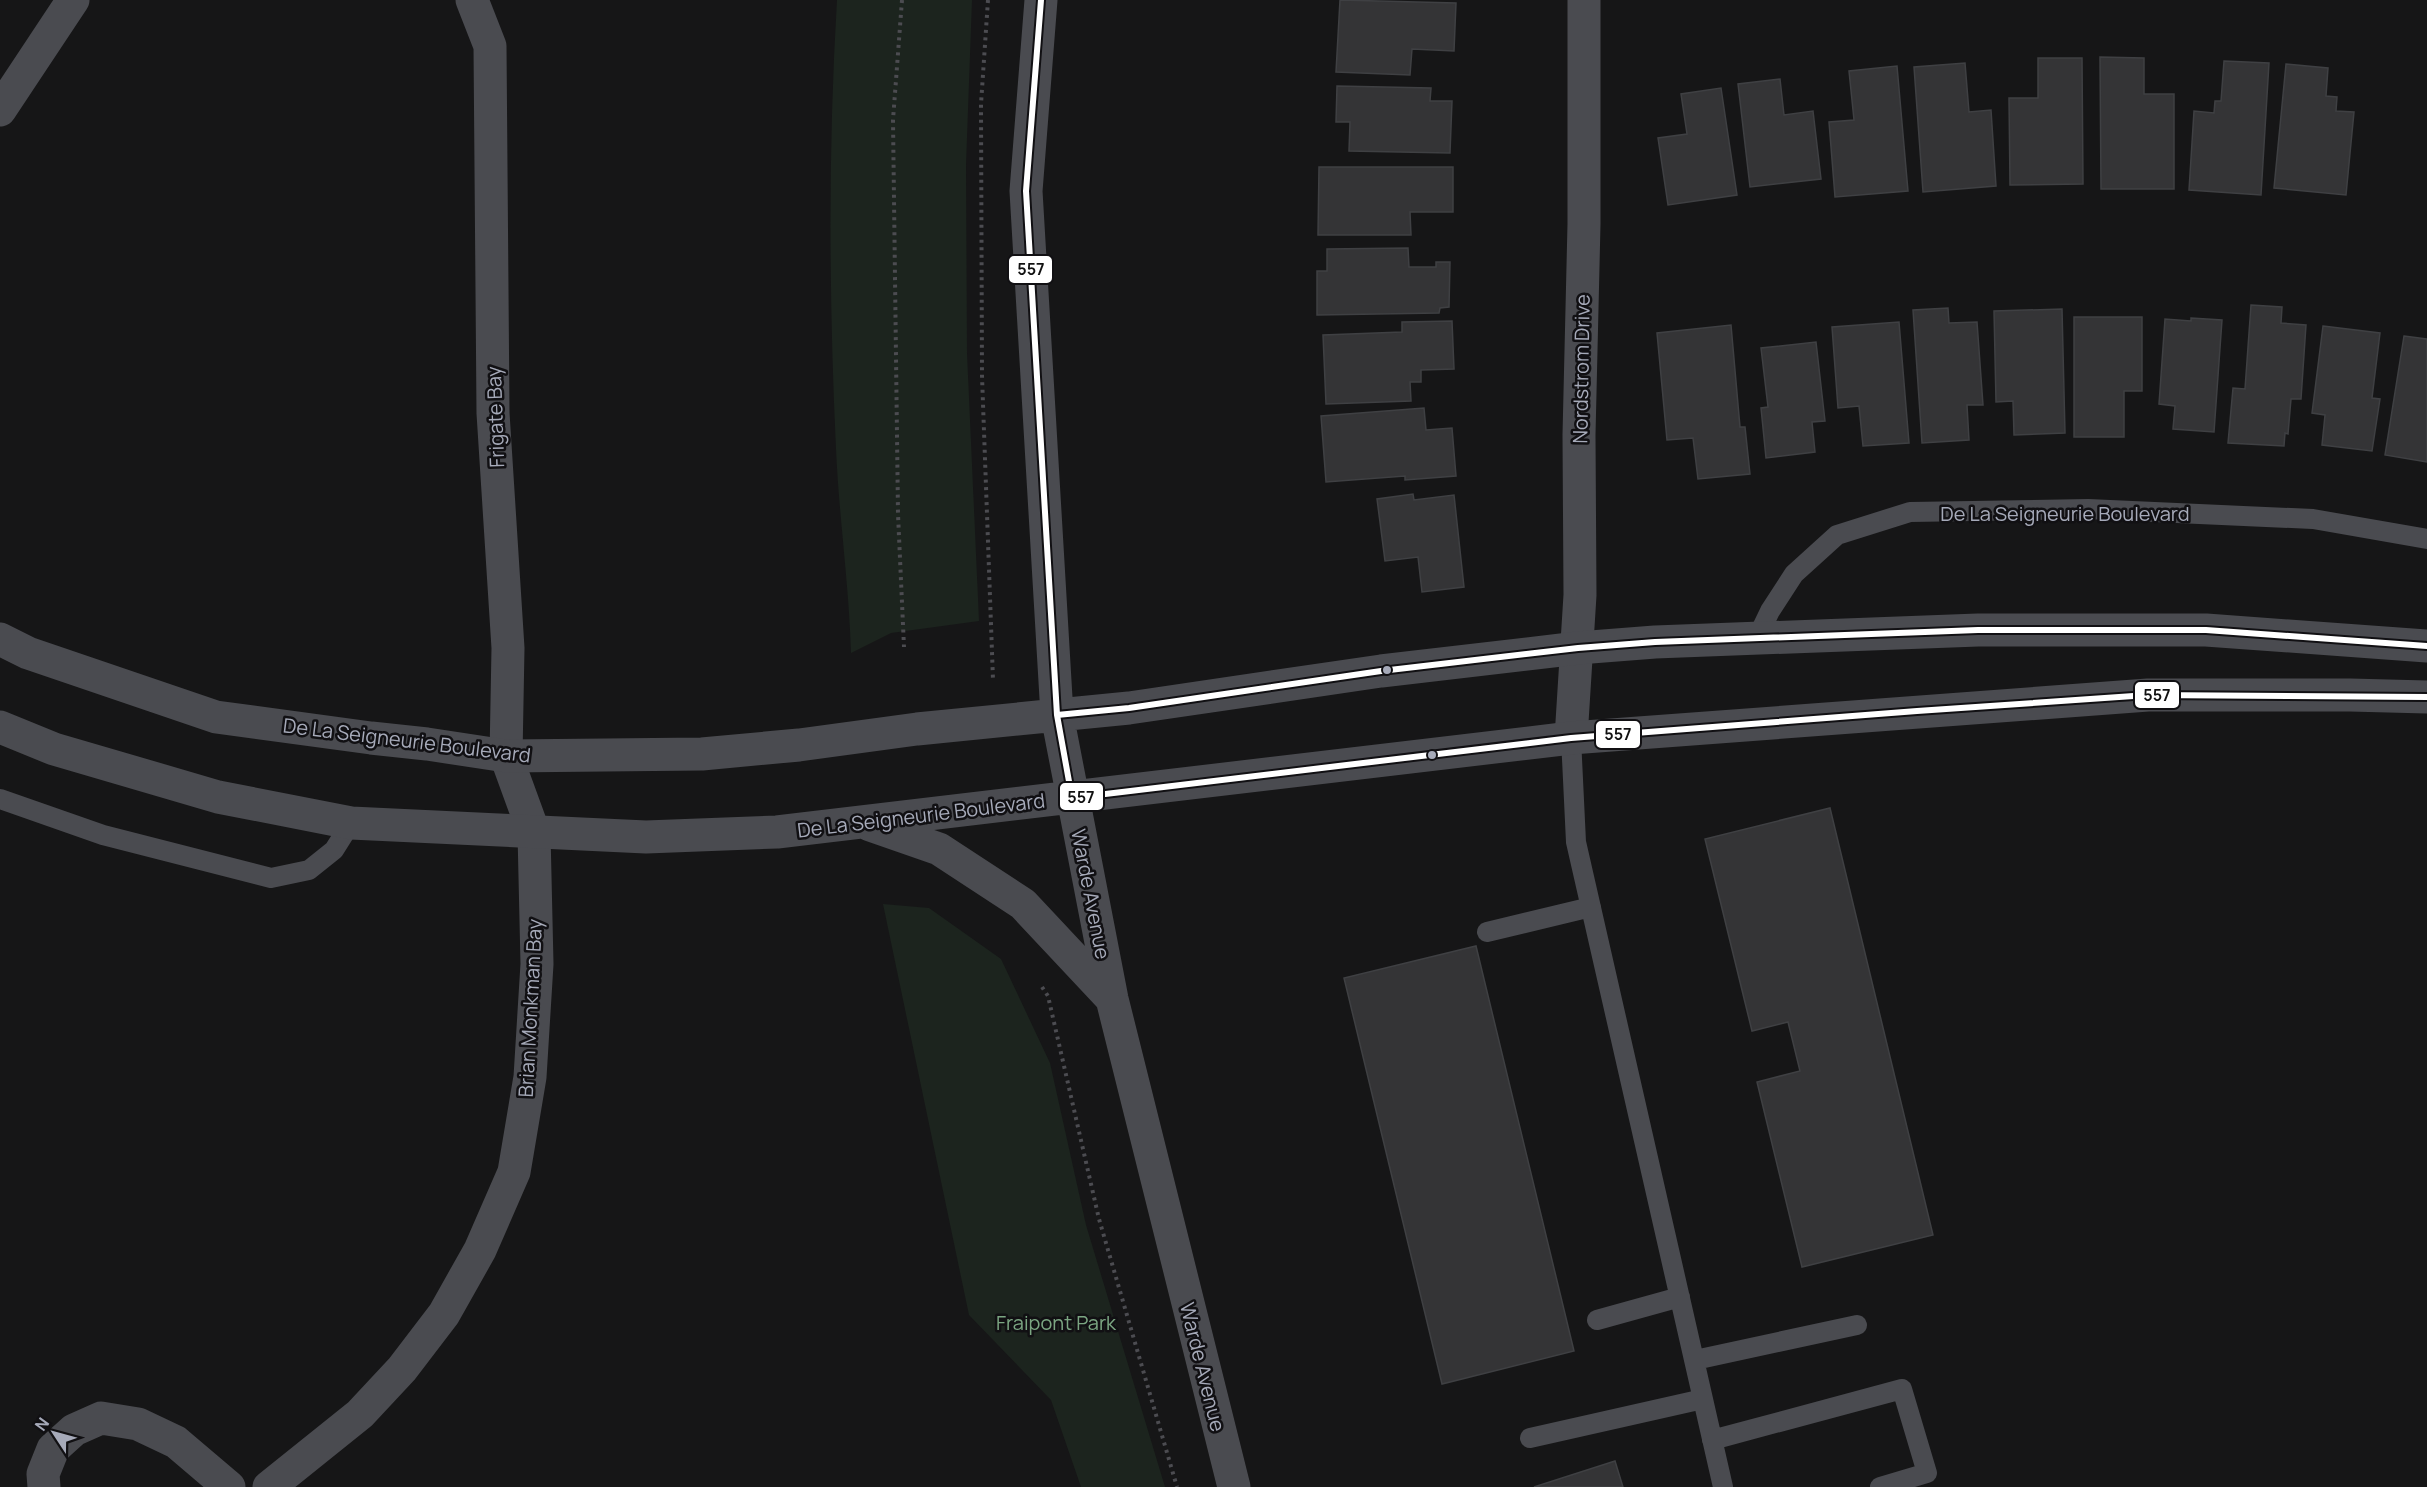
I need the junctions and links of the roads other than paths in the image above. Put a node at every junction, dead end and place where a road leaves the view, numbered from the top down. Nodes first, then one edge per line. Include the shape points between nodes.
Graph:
1 (73, 0) edge
2 (472, 0) edge
3 (1041, 0) edge
4 (1588, 1) edge
5 (0, 110) edge
6 (2427, 539) edge
7 (1757, 638) junction
8 (0, 639) edge
9 (2427, 646) edge
10 (1578, 648) junction
11 (2427, 697) edge
12 (1057, 715) junction
13 (0, 727) edge
14 (1571, 738) junction
15 (506, 756) junction
16 (1072, 798) junction
17 (0, 799) edge
18 (863, 822) junction
19 (351, 823) junction
20 (534, 833) junction
21 (1591, 908) junction
22 (1487, 932) dead end
23 (1112, 999) junction
24 (1680, 1297) junction
25 (1597, 1320) dead end
26 (1857, 1325) dead end
27 (1695, 1360) junction
28 (1703, 1399) junction
29 (1530, 1438) dead end
30 (1712, 1440) junction
31 (44, 1487) edge
32 (229, 1487) edge
33 (269, 1487) edge
34 (1234, 1487) edge
35 (1723, 1487) edge
36 (1880, 1487) edge

1 - 5 street
2 - 15 street, Frigate Bay via 490,46 493,412 508,648
3 - 12 street, Warde Avenue via 1026,191
4 - 10 street, Nordstrom Drive
6 - 7 lane, De La Seigneurie Boulevard via 2313,519 2088,509 1910,512 1837,535 1794,574
7 - 9 street, De La Seigneurie Boulevard via 1978,630 2194,630
7 - 10 street, De La Seigneurie Boulevard
8 - 15 street, De La Seigneurie Boulevard via 28,653 216,717
10 - 12 street, De La Seigneurie Boulevard
10 - 14 street, Nordstrom Drive
11 - 14 street, De La Seigneurie Boulevard via 2148,695
12 - 15 street, De La Seigneurie Boulevard via 702,754
12 - 16 street, Warde Avenue
13 - 19 street, De La Seigneurie Boulevard via 54,749 218,797
14 - 16 street, De La Seigneurie Boulevard
14 - 21 lane via 1576,842
15 - 20 street, Frigate Bay
16 - 18 street, De La Seigneurie Boulevard
16 - 23 street, Warde Avenue
17 - 19 lane via 104,835 271,878 309,870 334,850
18 - 20 street, De La Seigneurie Boulevard via 777,832 646,837
18 - 23 street via 939,849 1023,904
19 - 20 street, De La Seigneurie Boulevard
20 - 33 street, Brian Monkman Bay via 537,964 530,1077 514,1172 480,1250 444,1314 402,1370 360,1414
21 - 22 lane
21 - 24 lane
23 - 34 street, Warde Avenue
24 - 25 lane
24 - 27 lane
26 - 27 lane
27 - 28 lane
28 - 29 lane
28 - 30 lane
30 - 35 lane
30 - 36 lane via 1902,1389 1927,1473
31 - 32 street via 43,1474 53,1449 74,1430 101,1418 138,1424 176,1442

